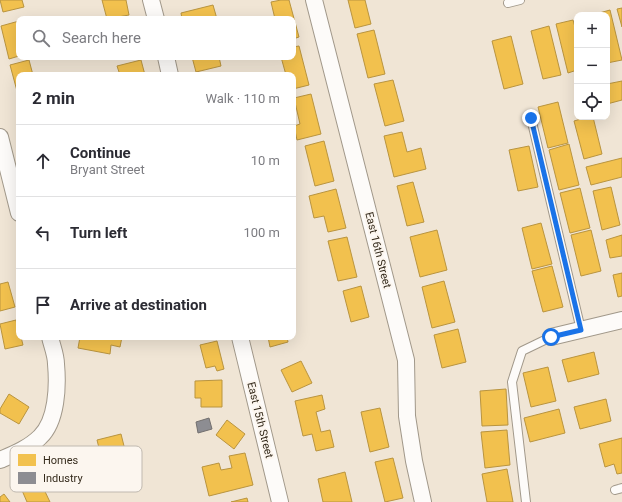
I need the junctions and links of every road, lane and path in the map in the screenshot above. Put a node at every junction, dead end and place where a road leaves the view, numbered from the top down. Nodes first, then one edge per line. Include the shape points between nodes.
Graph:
1 (151, 0) edge
2 (314, 0) edge
3 (520, 0) edge
4 (508, 3) dead end
5 (155, 16) edge
6 (167, 60) edge
7 (169, 72) edge
8 (531, 118) dead end
9 (0, 137) edge
10 (16, 201) edge
11 (622, 320) edge
12 (581, 330) junction
13 (551, 337) joint
14 (51, 340) edge
15 (241, 340) edge
16 (27, 446) edge
17 (10, 456) edge
18 (0, 460) edge
19 (280, 502) edge
20 (423, 502) edge
21 (526, 502) edge

1 - 5 street
2 - 20 street, East 16th Street via 406,360 408,416
3 - 4 lane
6 - 7 street
8 - 12 lane
9 - 10 street
11 - 12 street
12 - 13 street
13 - 21 lane via 522,351 512,382
14 - 16 street via 56,363 57,385 51,419 40,437
15 - 19 street, East 15th Street
17 - 18 street

